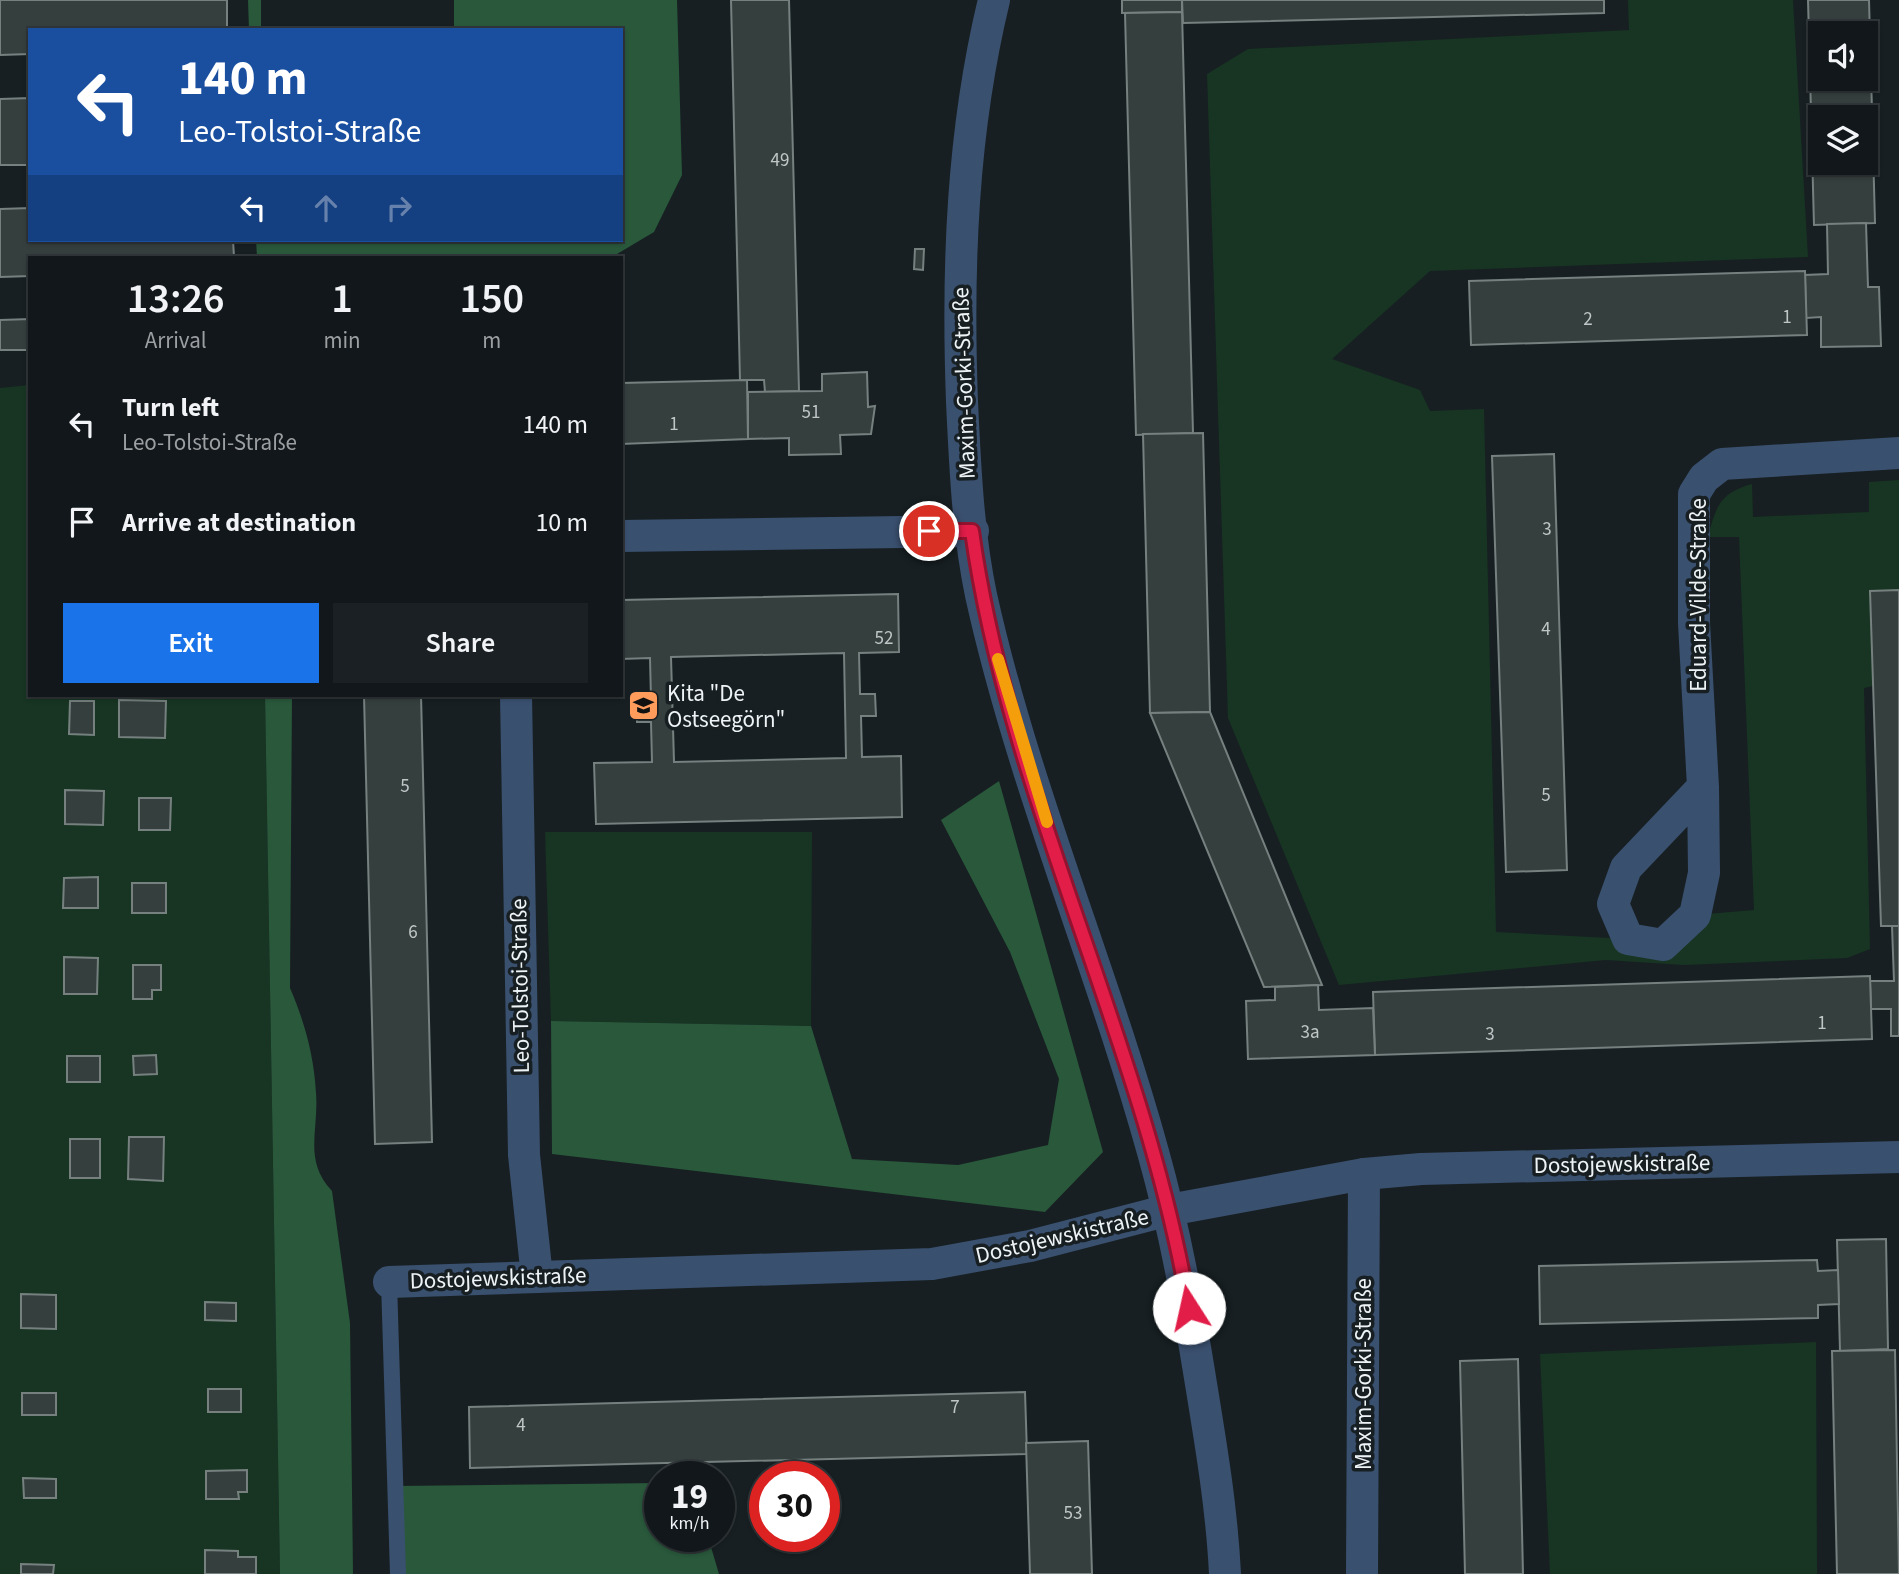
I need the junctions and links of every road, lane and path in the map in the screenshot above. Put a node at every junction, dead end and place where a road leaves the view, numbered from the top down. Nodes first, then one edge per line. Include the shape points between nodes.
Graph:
1 (994, 0) edge
2 (1899, 453) edge
3 (972, 531) junction
4 (623, 536) edge
5 (516, 697) edge
6 (1703, 787) junction
7 (1899, 1157) edge
8 (1364, 1174) junction
9 (1169, 1210) junction
10 (537, 1277) junction
11 (389, 1282) joint
12 (398, 1574) edge
13 (1225, 1574) edge
14 (1362, 1574) edge

1 - 3 street, Maxim-Gorki-Straße via 971,120 962,220 961,371
2 - 6 street, Eduard-Vilde-Straße via 1722,464 1704,478 1694,494 1694,623
3 - 4 street
3 - 9 street, Maxim-Gorki-Straße via 981,592 1014,720
5 - 10 street, Leo-Tolstoi-Straße via 524,1155
6 - 6 street, Eduard-Vilde-Straße via 1703,873 1695,915 1663,944 1628,939 1613,904 1626,868
7 - 8 street, Dostojewskistraße
8 - 9 street, Dostojewskistraße
8 - 14 street, Maxim-Gorki-Straße
9 - 10 street, Dostojewskistraße via 1030,1246 932,1264
9 - 13 street, Maxim-Gorki-Straße via 1223,1518
10 - 11 street, Dostojewskistraße
11 - 12 lane

